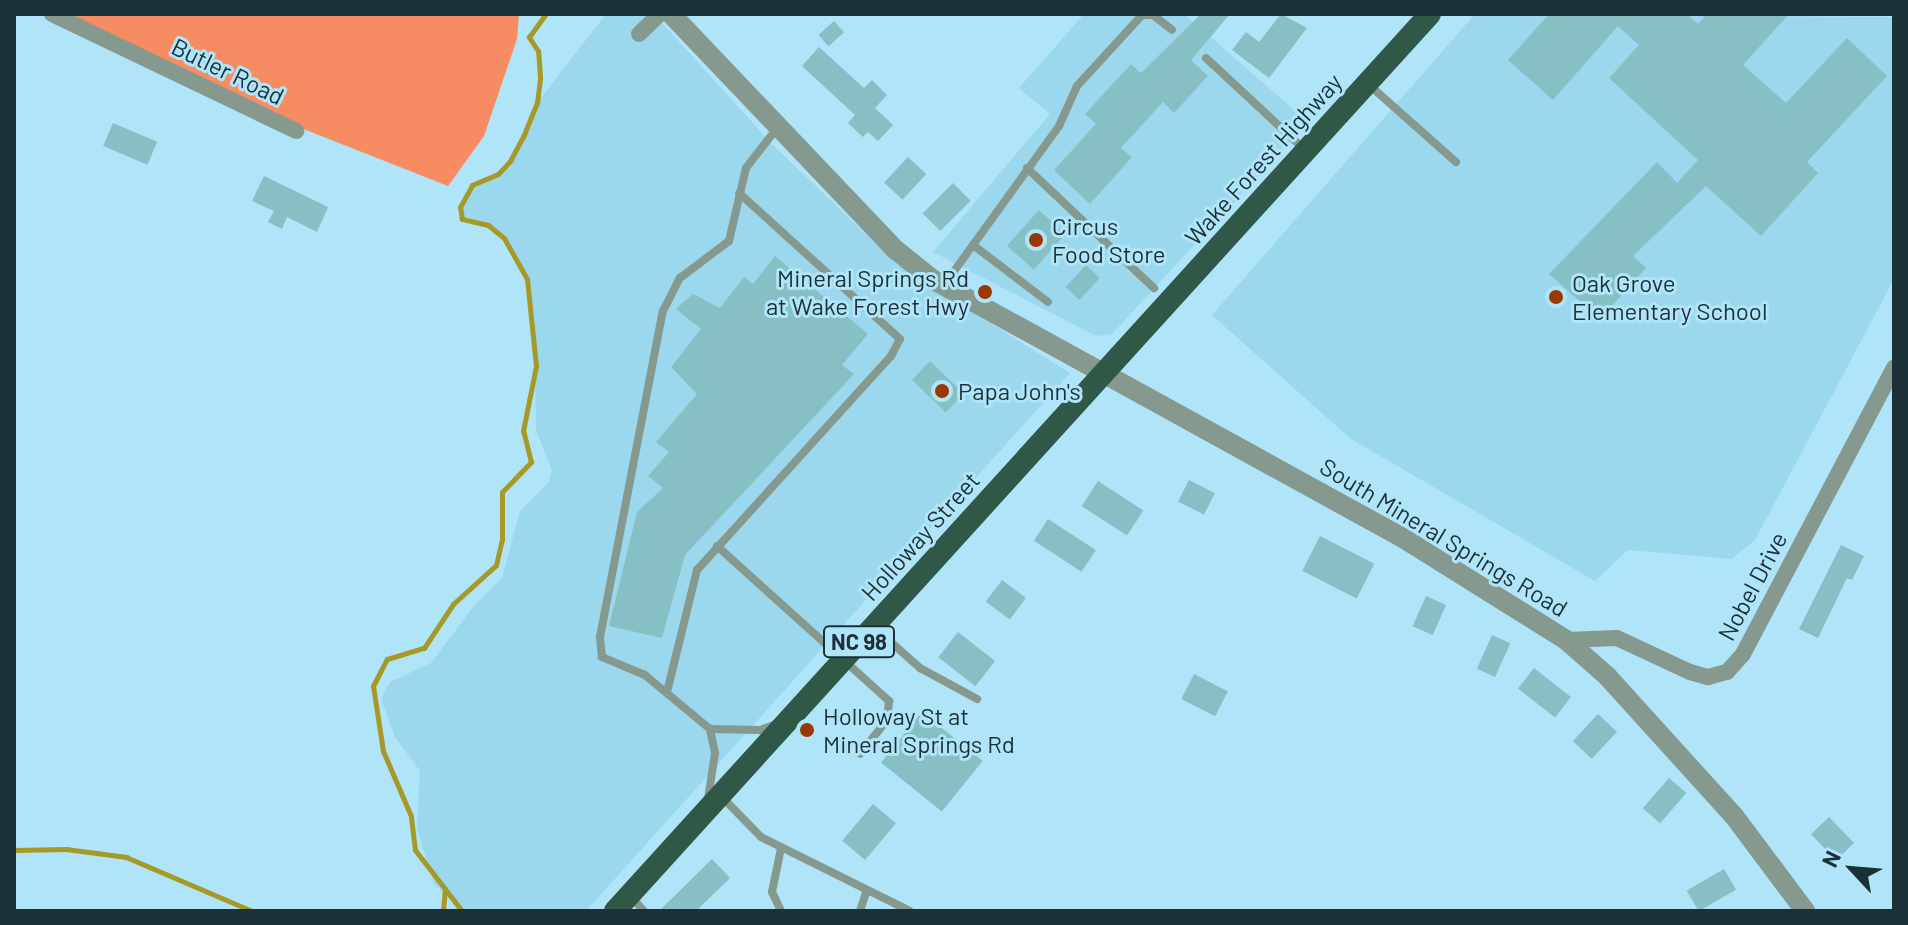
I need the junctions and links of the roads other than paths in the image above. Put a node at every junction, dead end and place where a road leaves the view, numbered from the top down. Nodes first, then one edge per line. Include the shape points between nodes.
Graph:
1 (52, 14) edge
2 (660, 14) edge
3 (671, 14) edge
4 (1430, 14) edge
5 (1172, 30) dead end
6 (639, 34) dead end
7 (1206, 58) dead end
8 (1367, 83) junction
9 (778, 128) junction
10 (296, 131) dead end
11 (1306, 150) junction
12 (1456, 162) dead end
13 (1027, 168) junction
14 (739, 193) junction
15 (973, 245) junction
16 (943, 286) junction
17 (1154, 288) dead end
18 (1048, 302) dead end
19 (1894, 367) edge
20 (1103, 373) junction
21 (717, 546) junction
22 (874, 626) junction
23 (1566, 640) junction
24 (841, 662) junction
25 (667, 692) junction
26 (977, 699) dead end
27 (789, 720) junction
28 (710, 729) junction
29 (860, 754) dead end
30 (713, 803) junction
31 (781, 848) junction
32 (866, 892) junction
33 (629, 906) edge
34 (781, 911) edge
35 (860, 911) edge
36 (910, 911) edge
37 (1805, 911) edge

1 - 10 street, Butler Road
2 - 6 street
3 - 9 street, South Mineral Springs Road
4 - 8 highway, Wake Forest Highway / NC 98
5 - 13 lane via 1153,15 1142,15 1077,86 1059,126
7 - 11 lane
8 - 11 highway, Wake Forest Highway / NC 98
8 - 12 lane
9 - 14 lane via 746,168
9 - 16 street, South Mineral Springs Road via 896,250
11 - 20 highway, Wake Forest Highway / NC 98
13 - 15 lane
13 - 17 lane
14 - 21 lane via 900,339 891,356
14 - 25 lane via 729,241 680,278 658,327 600,637 607,661 645,675
15 - 16 lane
15 - 18 lane
16 - 20 street, South Mineral Springs Road
19 - 23 street, Nobel Drive via 1743,654 1727,672 1708,677 1690,672 1617,638
20 - 22 highway, Holloway Street / NC 98
20 - 23 street, South Mineral Springs Road via 1403,538
21 - 24 lane
21 - 25 lane via 693,577
22 - 24 highway, Holloway Street / NC 98
22 - 26 lane via 920,668
23 - 37 street, South Mineral Springs Road via 1607,676 1734,816
24 - 27 highway, Holloway Street / NC 98
24 - 29 lane via 891,708
25 - 28 lane
27 - 28 lane via 760,730
27 - 30 highway, Holloway Street / NC 98
28 - 30 lane via 715,753
30 - 31 lane
30 - 33 highway, Holloway Street / NC 98
31 - 32 lane
31 - 34 lane via 772,892
32 - 35 lane
32 - 36 lane

